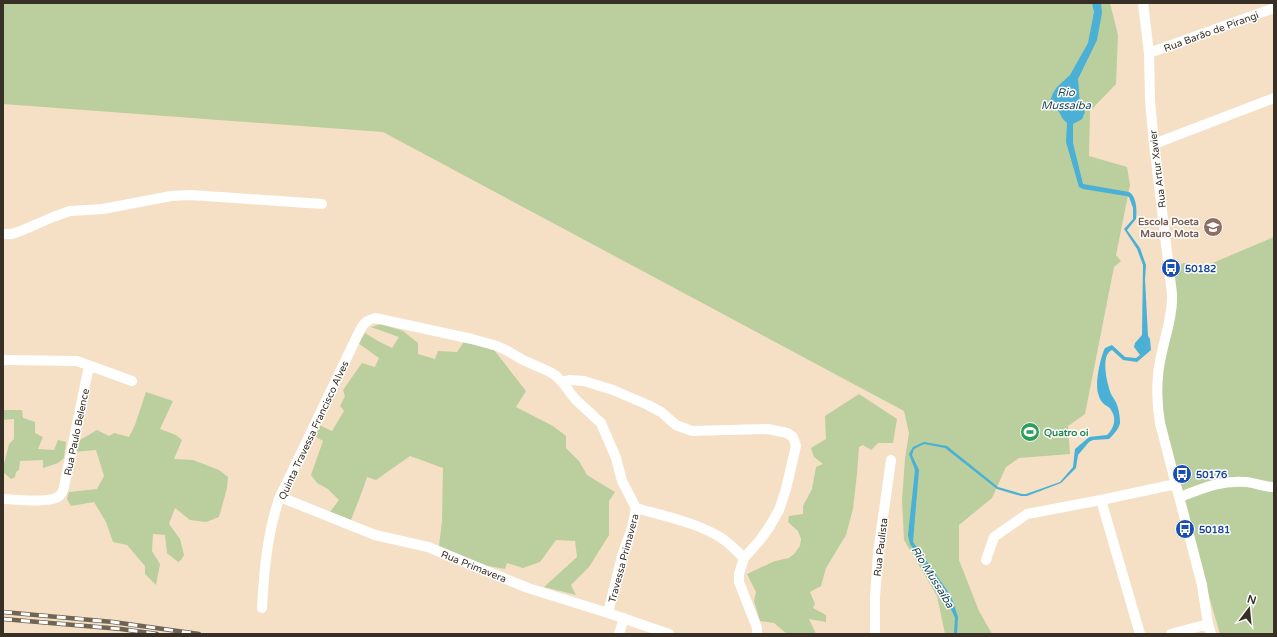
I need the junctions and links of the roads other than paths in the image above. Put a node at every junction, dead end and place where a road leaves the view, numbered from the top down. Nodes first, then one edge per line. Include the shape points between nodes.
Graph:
1 (1144, 3) edge
2 (1274, 8) edge
3 (1149, 53) junction
4 (1274, 98) edge
5 (1154, 144) junction
6 (322, 204) dead end
7 (3, 234) edge
8 (431, 331) joint
9 (3, 360) edge
10 (89, 366) junction
11 (132, 381) dead end
12 (562, 382) junction
13 (891, 460) dead end
14 (1176, 484) junction
15 (1274, 486) edge
16 (280, 497) junction
17 (1180, 497) junction
18 (3, 499) edge
19 (1101, 500) junction
20 (636, 508) junction
21 (744, 558) junction
22 (986, 560) dead end
23 (262, 608) dead end
24 (608, 613) junction
25 (624, 618) junction
26 (1209, 629) edge
27 (619, 634) edge
28 (669, 634) edge
29 (757, 634) edge
30 (875, 634) edge
31 (1140, 634) edge
32 (1171, 634) edge

1 - 3 street, Rua Artur Xavier
2 - 3 street, Rua Barão de Pirangi
3 - 5 street, Rua Artur Xavier
4 - 5 street
5 - 14 street, Rua Artur Xavier via 1173,306 1161,354 1157,404
6 - 7 street via 191,195 171,196 103,209 70,212 12,234
8 - 12 street, Travessa Primavera via 472,339 506,350 548,371
8 - 16 street, Quinta Travessa Francisco Alves via 375,318 364,324
9 - 10 street via 69,360
10 - 11 street
10 - 18 street, Rua Paulo Belence via 64,487 59,497 43,500
12 - 20 street, Travessa Primavera via 575,399 601,423 616,458 622,481
12 - 21 street via 584,381 613,390 648,405 676,425 692,431 762,429 787,433 793,437 794,453 779,510 760,540
13 - 30 street, Rua Paulista via 878,553
14 - 17 street, Rua Artur Xavier
14 - 19 street
15 - 17 street via 1223,482
16 - 23 street, Quinta Travessa Francisco Alves via 268,540
16 - 24 street, Rua Primavera via 375,535 428,547 528,588
17 - 26 street, Rua Artur Xavier via 1202,585
19 - 22 street via 1026,514 994,537
19 - 31 street
20 - 21 street via 704,530 722,539
20 - 24 street, Travessa Primavera
21 - 29 street via 739,582
24 - 25 street, Rua Primavera
25 - 27 street
25 - 28 street, Rua Primavera
26 - 32 street

